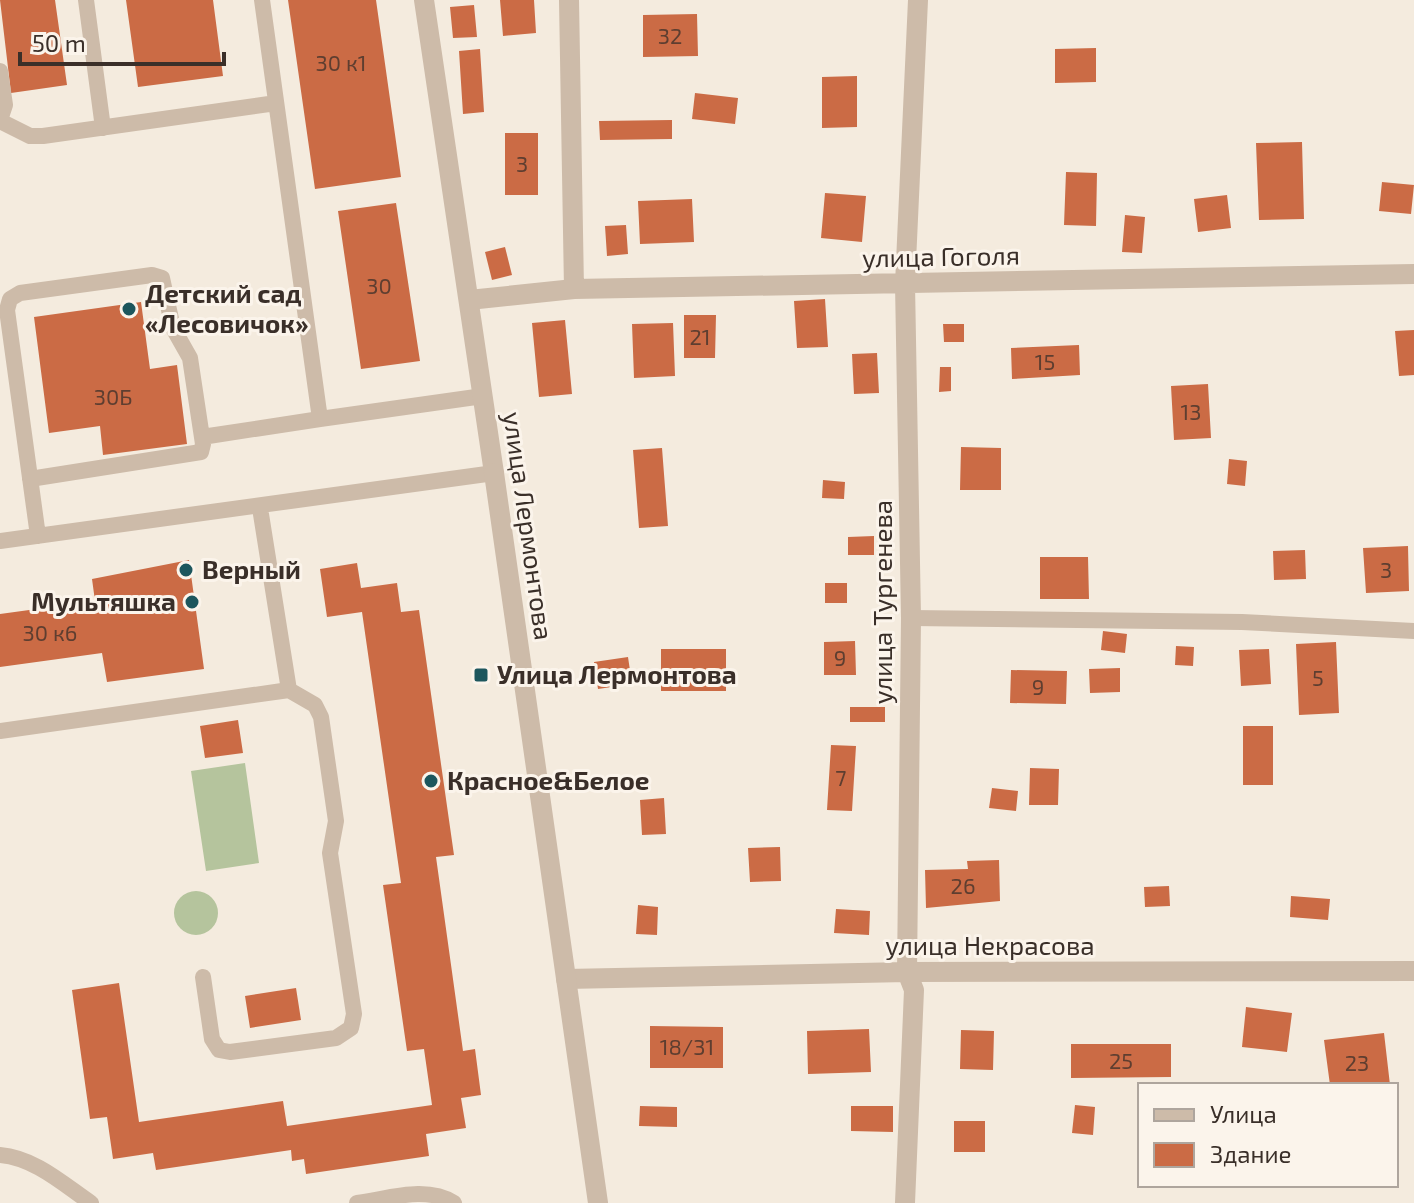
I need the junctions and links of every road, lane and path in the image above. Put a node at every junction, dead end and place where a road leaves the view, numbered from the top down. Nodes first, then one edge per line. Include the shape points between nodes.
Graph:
1 (86, 0) edge
2 (262, 0) edge
3 (424, 0) edge
4 (569, 0) edge
5 (918, 0) edge
6 (0, 71) edge
7 (276, 103) junction
8 (0, 120) edge
9 (103, 128) junction
10 (1414, 274) edge
11 (905, 284) junction
12 (574, 289) junction
13 (469, 300) junction
14 (483, 396) junction
15 (320, 419) junction
16 (202, 437) junction
17 (494, 473) junction
18 (30, 479) junction
19 (260, 508) junction
20 (38, 536) junction
21 (0, 541) edge
22 (911, 618) junction
23 (1414, 631) edge
24 (289, 690) junction
25 (0, 731) edge
26 (1414, 971) edge
27 (907, 972) junction
28 (203, 977) dead end
29 (566, 979) junction
30 (0, 1155) edge
31 (91, 1203) edge
32 (357, 1203) edge
33 (454, 1203) edge
34 (598, 1203) edge
35 (905, 1203) edge

1 - 9 lane
2 - 7 lane
3 - 13 street, улица Лермонтова
4 - 12 street
5 - 11 street, улица Тургенева
6 - 8 lane via 5,105
7 - 9 lane
7 - 15 lane
8 - 9 lane via 30,136
10 - 11 street, улица Гоголя
11 - 12 street, улица Гоголя
11 - 22 street, улица Тургенева
12 - 13 street, улица Гоголя
13 - 14 street, улица Лермонтова
14 - 15 lane
14 - 17 street, улица Лермонтова
15 - 16 lane
16 - 18 lane via 201,452 193,456
16 - 18 lane via 190,358 173,328 162,278 152,275 20,293 10,299 7,310
17 - 19 lane
17 - 29 street, улица Лермонтова
18 - 20 lane
19 - 20 lane
19 - 24 lane
20 - 21 lane
22 - 23 lane via 1242,622
22 - 27 street, улица Тургенева
24 - 25 lane
24 - 28 lane via 315,705 321,717 336,821 330,853 354,1014 351,1028 336,1038 219,1050 212,1039
26 - 27 street, улица Некрасова
27 - 29 street, улица Некрасова
27 - 35 street, улица Тургенева via 914,990
29 - 34 street, улица Лермонтова
30 - 31 lane via 35,1165
32 - 33 lane via 422,1194 442,1195

